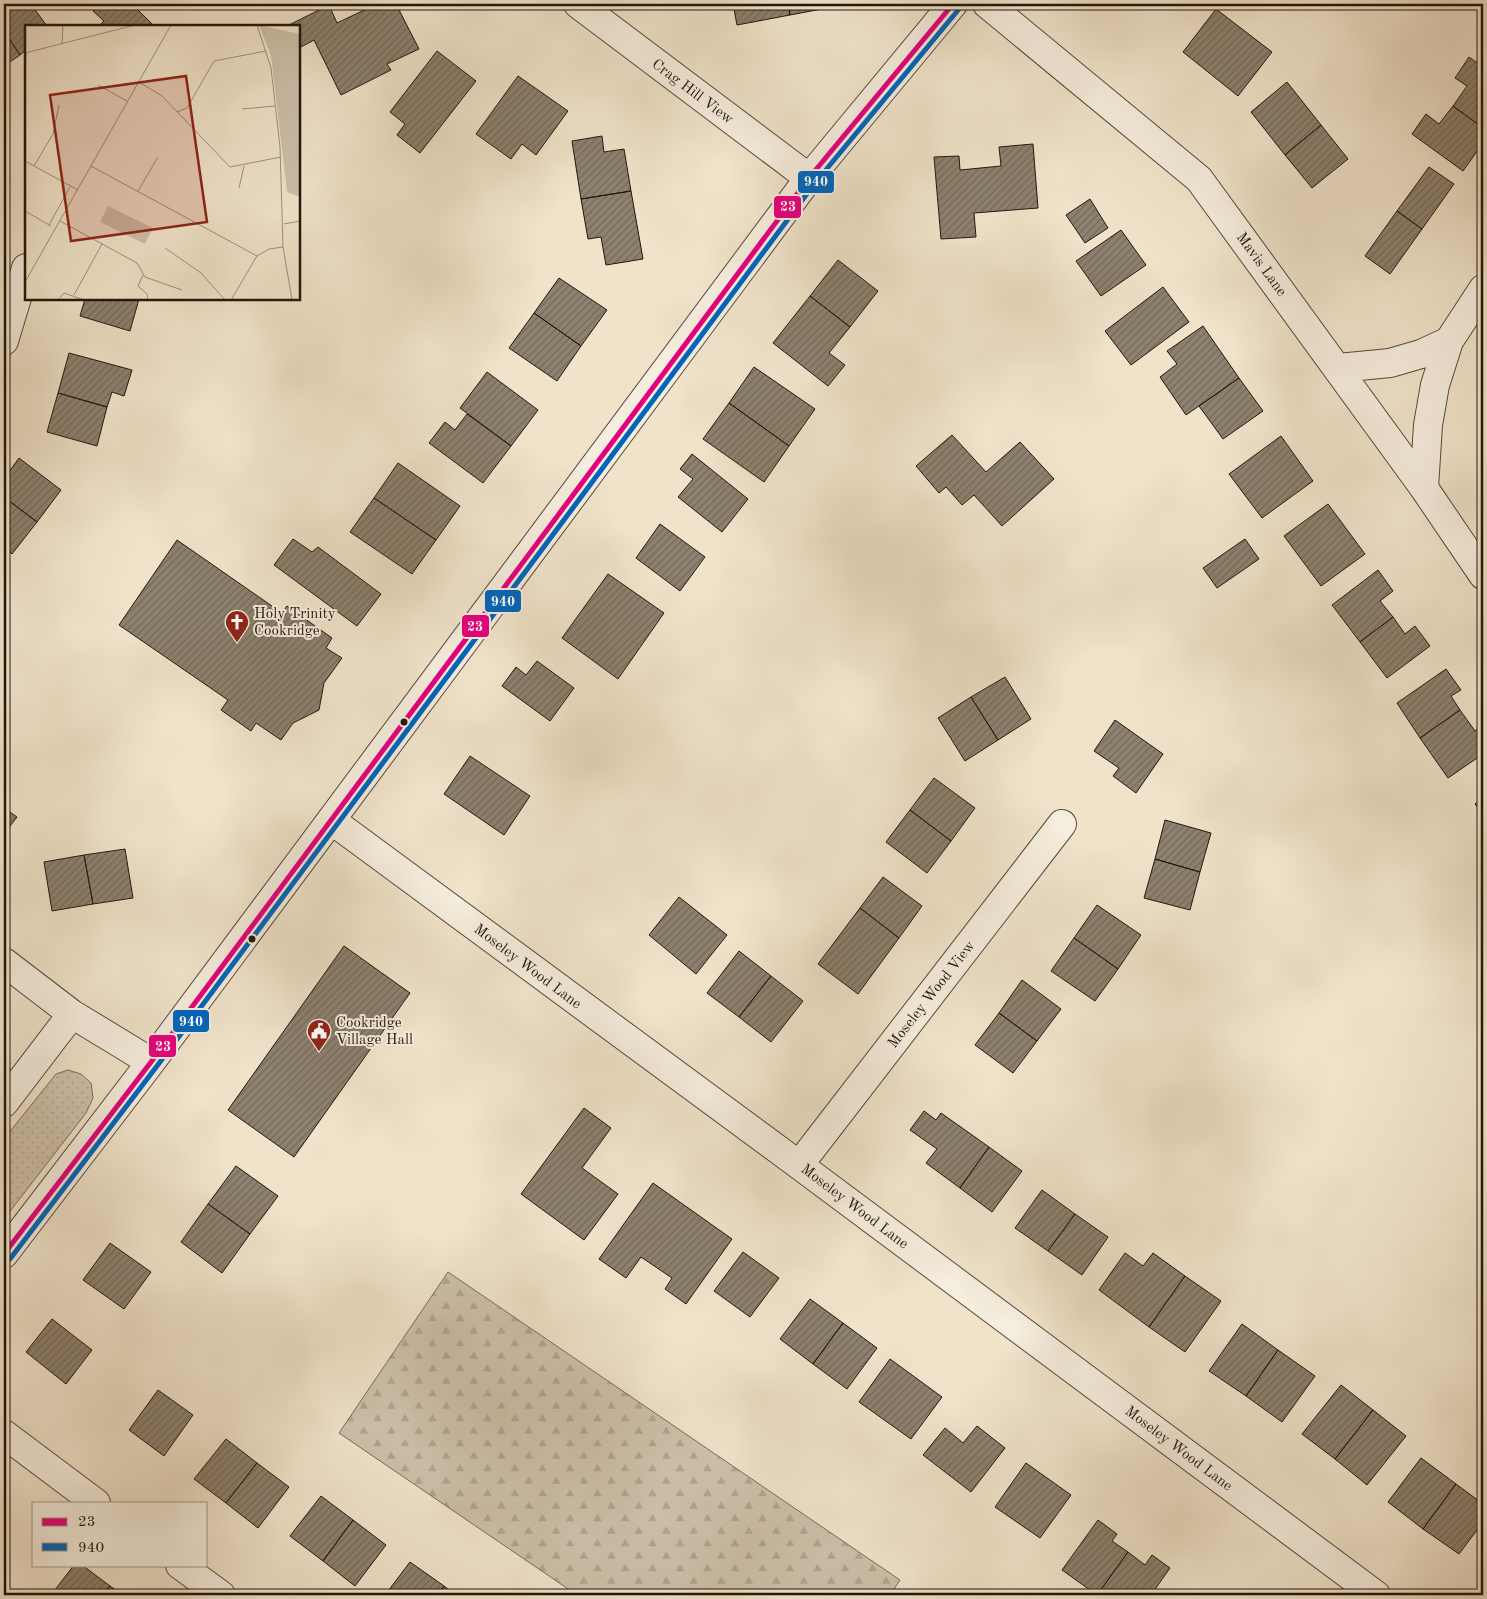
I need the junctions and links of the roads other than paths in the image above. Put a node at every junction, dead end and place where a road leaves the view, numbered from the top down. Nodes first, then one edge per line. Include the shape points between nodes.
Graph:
1 (578, 4) edge
2 (954, 4) edge
3 (987, 4) edge
4 (808, 178) junction
5 (25, 271) edge
6 (1483, 290) edge
7 (4, 341) edge
8 (1449, 341) junction
9 (1338, 368) junction
10 (1424, 488) junction
11 (1483, 575) edge
12 (331, 820) junction
13 (1062, 824) dead end
14 (4, 962) edge
15 (72, 1014) junction
16 (151, 1062) junction
17 (4, 1103) edge
18 (799, 1165) junction
19 (4, 1254) edge
20 (4, 1434) edge
21 (95, 1502) edge
22 (181, 1566) edge
23 (221, 1595) edge
24 (1376, 1595) edge

1 - 4 street, Crag Hill View
2 - 4 street
3 - 9 street, Mavis Lane via 1199,179
4 - 12 street
5 - 7 street
6 - 8 street
8 - 9 street via 1390,363
8 - 10 street via 1435,385 1428,425
9 - 10 street, Mavis Lane
10 - 11 street, Mavis Lane
12 - 16 street
12 - 18 street, Moseley Wood Lane
13 - 18 street, Moseley Wood View
14 - 15 street
15 - 16 street
15 - 17 street
16 - 19 street
18 - 24 street, Moseley Wood Lane
20 - 21 street
22 - 23 street

